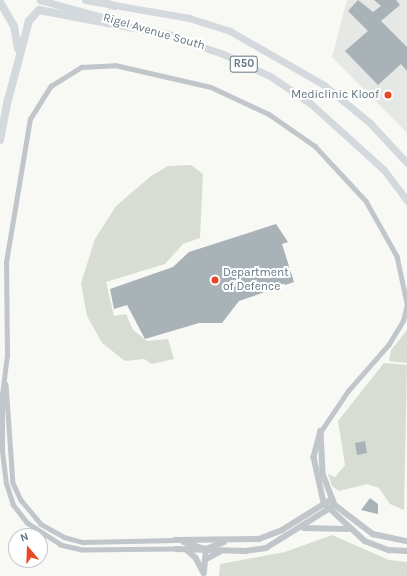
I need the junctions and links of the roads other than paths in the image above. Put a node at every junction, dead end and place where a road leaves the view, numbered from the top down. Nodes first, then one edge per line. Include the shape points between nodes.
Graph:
1 (40, 0) edge
2 (85, 0) edge
3 (98, 0) edge
4 (0, 2) edge
5 (114, 6) junction
6 (170, 35) junction
7 (7, 104) junction
8 (0, 140) edge
9 (407, 163) edge
10 (407, 201) edge
11 (407, 303) edge
12 (6, 380) junction
13 (321, 431) junction
14 (332, 499) junction
15 (324, 503) junction
16 (335, 505) junction
17 (329, 509) junction
18 (301, 529) junction
19 (349, 529) junction
20 (175, 540) junction
21 (236, 540) junction
22 (407, 540) edge
23 (176, 549) joint
24 (186, 549) junction
25 (206, 549) junction
26 (226, 550) junction
27 (407, 551) edge
28 (205, 560) junction
29 (204, 575) edge

1 - 6 main road, Rigel Avenue South / R50
2 - 5 main road, Rigel Avenue South / R50
3 - 5 highway
4 - 7 highway via 17,33 16,60
5 - 9 main road, Rigel Avenue South / R50 via 189,18 230,31 257,45 324,85 370,124
6 - 7 highway via 39,10 29,20
6 - 10 main road, Rigel Avenue South / R50 via 223,54 270,76 311,104 384,170
7 - 8 highway
11 - 12 street via 397,256 366,201 316,146 238,97 211,87 115,65 81,67 61,78 42,97 29,127 6,262
11 - 13 street via 403,321 389,344 348,391
12 - 20 street via 13,483 21,500 41,524 64,537 83,542
12 - 23 street via 2,395 2,450 6,484 13,505 35,531 61,545 82,550
13 - 14 street via 321,464
13 - 15 street via 314,457
14 - 15 street
14 - 16 street
15 - 17 street
15 - 21 street via 268,536
16 - 17 street
16 - 22 street via 373,534
17 - 18 street
17 - 19 street
18 - 19 street via 319,526
18 - 26 street via 266,548
19 - 27 street via 377,547
20 - 21 street
20 - 25 street
21 - 25 street
23 - 24 street
24 - 25 street
24 - 29 street via 196,558
25 - 26 street
25 - 28 street
26 - 28 street
28 - 29 street

